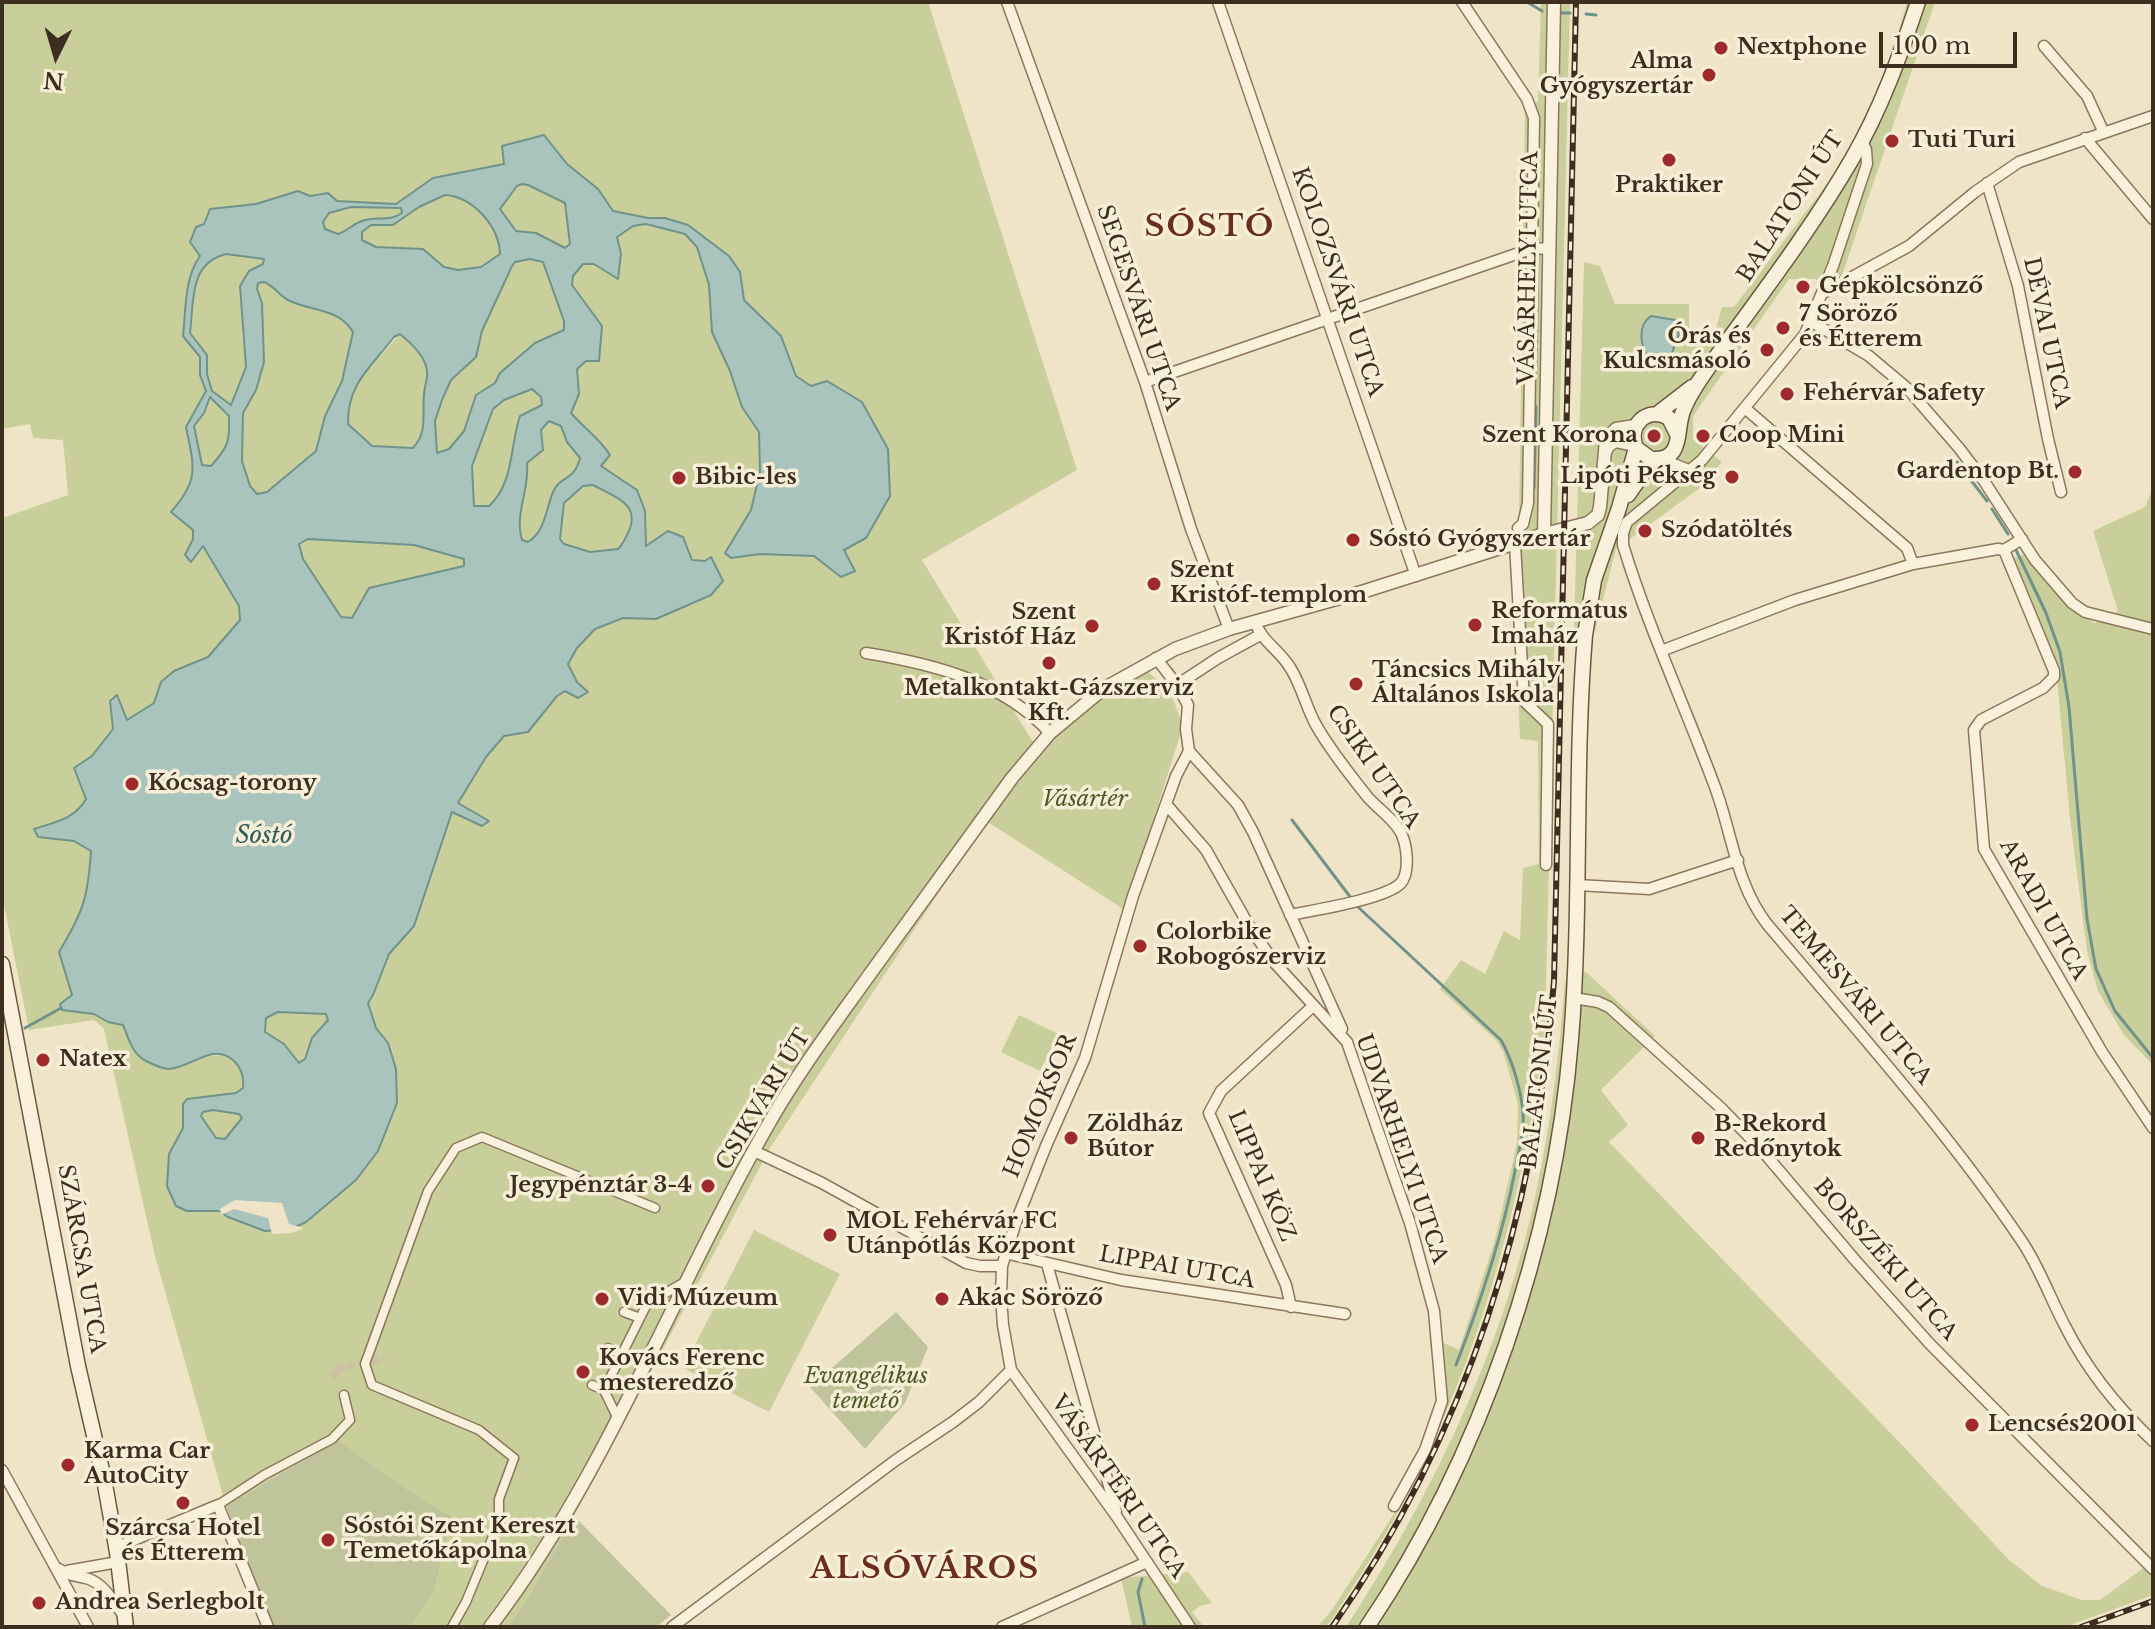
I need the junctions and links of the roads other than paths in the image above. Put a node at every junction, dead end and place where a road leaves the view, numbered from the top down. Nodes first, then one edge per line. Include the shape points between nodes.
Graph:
1 (1007, 2) edge
2 (1218, 2) edge
3 (1462, 2) edge
4 (1554, 2) edge
5 (1918, 2) edge
6 (2044, 46) dead end
7 (2153, 116) edge
8 (2104, 133) junction
9 (2085, 138) junction
10 (1860, 145) junction
11 (1987, 183) junction
12 (2153, 219) edge
13 (1532, 248) junction
14 (1549, 249) junction
15 (1823, 293) junction
16 (1812, 316) junction
17 (1329, 318) junction
18 (1145, 382) junction
19 (1699, 382) junction
20 (1746, 409) junction
21 (1657, 414) junction
22 (1635, 426) junction
23 (1678, 439) junction
24 (1635, 447) junction
25 (1605, 452) junction
26 (1660, 459) junction
27 (1688, 469) junction
28 (2061, 492) dead end
29 (1619, 508) junction
30 (1518, 528) dead end
31 (1544, 534) junction
32 (2022, 539) junction
33 (1515, 544) junction
34 (2004, 550) junction
35 (1913, 564) junction
36 (1416, 576) junction
37 (1257, 628) junction
38 (1229, 629) junction
39 (2153, 629) edge
40 (1661, 651) junction
41 (866, 653) dead end
42 (1156, 658) junction
43 (1177, 685) junction
44 (1050, 733) junction
45 (1189, 751) junction
46 (1166, 804) junction
47 (1738, 860) junction
48 (1546, 865) dead end
49 (1577, 885) junction
50 (1290, 915) junction
51 (2, 964) edge
52 (1574, 998) junction
53 (1313, 1006) junction
54 (1347, 1042) junction
55 (2153, 1128) edge
56 (754, 1151) junction
57 (655, 1208) dead end
58 (1005, 1253) junction
59 (1047, 1264) junction
60 (1002, 1266) junction
61 (688, 1280) junction
62 (1291, 1307) junction
63 (624, 1312) dead end
64 (1345, 1314) dead end
65 (640, 1318) junction
66 (608, 1348) dead end
67 (622, 1354) junction
68 (1011, 1370) junction
69 (592, 1385) dead end
70 (604, 1390) junction
71 (344, 1395) dead end
72 (617, 1417) junction
73 (2153, 1441) edge
74 (2, 1470) edge
75 (218, 1505) junction
76 (1394, 1506) dead end
77 (1117, 1517) junction
78 (118, 1557) junction
79 (1147, 1562) junction
80 (57, 1568) junction
81 (2153, 1569) edge
82 (125, 1622) edge
83 (88, 1627) edge
84 (268, 1627) edge
85 (452, 1627) edge
86 (490, 1627) edge
87 (672, 1627) edge
88 (1002, 1627) edge
89 (1190, 1627) edge
90 (1367, 1627) edge

1 - 18 street, SEGESVÁRI UTCA
2 - 17 street, KOLOZSVÁRI UTCA
3 - 13 street via 1532,110
4 - 14 street, VÁSÁRHELYI UTCA
5 - 10 main road, BALATONI ÚT
6 - 8 street via 2087,96
7 - 8 street
8 - 9 street
9 - 11 street via 2033,155
9 - 12 street
10 - 15 street via 1867,160
10 - 19 main road, BALATONI ÚT
11 - 15 street via 1909,246
11 - 28 street, DÉVAI UTCA via 2018,286
13 - 14 street
13 - 17 street
13 - 30 street via 1528,503
14 - 31 street, VÁSÁRHELYI UTCA
15 - 16 street
16 - 20 street via 1805,334
16 - 32 street via 1907,388 1959,448
17 - 18 street
17 - 36 street, KOLOZSVÁRI UTCA
18 - 38 street, SEGESVÁRI UTCA
19 - 21 main road, BALATONI ÚT
19 - 23 main road, BALATONI ÚT via 1682,411
20 - 27 street
20 - 35 street via 1907,548
21 - 22 main road
21 - 23 main road via 1669,418
22 - 24 main road
22 - 25 street via 1609,434
23 - 26 main road via 1672,453
23 - 27 street
24 - 25 street via 1615,441
24 - 26 main road via 1645,457
24 - 29 main road, BALATONI ÚT
25 - 31 street, CSIKVÁRI ÚT via 1598,515 1588,523
26 - 27 street
26 - 29 main road, BALATONI ÚT
27 - 40 street, TEMESVÁRI UTCA via 1625,528 1625,551
29 - 49 main road, BALATONI ÚT via 1594,580 1585,635
31 - 33 street, CSIKVÁRI ÚT
32 - 34 street
32 - 39 street via 2044,573 2085,612
33 - 36 street, CSIKVÁRI ÚT
33 - 48 street via 1524,701 1548,724
34 - 35 street
34 - 55 street, ARADI UTCA via 2054,677 1976,724 1984,849 2102,1052
35 - 40 street via 1795,600
36 - 37 street, CSIKVÁRI ÚT
37 - 38 street, CSIKVÁRI ÚT
37 - 43 street
37 - 50 street, CSIKI UTCA via 1293,671 1336,757 1404,838 1405,873 1392,890
38 - 42 street, CSIKVÁRI ÚT
40 - 47 street, TEMESVÁRI UTCA
41 - 44 street via 987,686 1031,713
42 - 43 street, HOMOKSOR
42 - 44 street, CSIKVÁRI ÚT via 1103,689
43 - 45 street, HOMOKSOR via 1188,705
44 - 56 street, CSIKVÁRI ÚT via 835,1023
45 - 46 street, HOMOKSOR
45 - 50 street via 1238,805
46 - 53 street, UDVARHELYI UTCA via 1206,850 1259,943
46 - 58 street, HOMOKSOR via 1085,1058
47 - 49 street via 1649,889
47 - 73 street, TEMESVÁRI UTCA via 1758,912 1924,1109 2022,1240 2088,1365
49 - 52 main road, BALATONI ÚT
50 - 54 street
51 - 78 main road, SZÁRCSA UTCA
52 - 81 street, BORSZÉKI UTCA via 1609,1007 1721,1108 1929,1343
52 - 90 main road, BALATONI ÚT via 1556,1147 1513,1320 1451,1477
53 - 54 street, UDVARHELYI UTCA
53 - 62 street, LIPPAI KÖZ via 1221,1091 1209,1113
54 - 76 street, UDVARHELYI UTCA via 1422,1265 1434,1311 1442,1381 1441,1407 1425,1450
56 - 60 street via 966,1263
56 - 61 street, CSIKVÁRI ÚT
57 - 85 street via 482,1137 456,1148 428,1191 365,1364 372,1385 479,1430 514,1458 499,1499 499,1522
58 - 59 street, LIPPAI UTCA
58 - 60 street, HOMOKSOR
59 - 62 street, LIPPAI UTCA
59 - 77 street
60 - 68 street, HOMOKSOR via 1003,1325
61 - 65 street via 647,1304
61 - 72 street, CSIKVÁRI ÚT
62 - 64 street, LIPPAI UTCA
63 - 65 street
65 - 67 street
66 - 67 street
67 - 70 street
68 - 77 street, VÁSÁRTÉRI UTCA
68 - 87 street via 953,1422
69 - 70 street
70 - 72 street
71 - 75 street via 350,1420 332,1439
72 - 86 street, CSIKVÁRI ÚT via 553,1538
74 - 80 street
75 - 78 street via 122,1545
75 - 84 street
77 - 79 street, VÁSÁRTÉRI UTCA
78 - 80 street via 67,1571
78 - 82 main road, SZÁRCSA UTCA
79 - 88 street
79 - 89 street, VÁSÁRTÉRI UTCA
80 - 82 street via 99,1584
80 - 83 street

